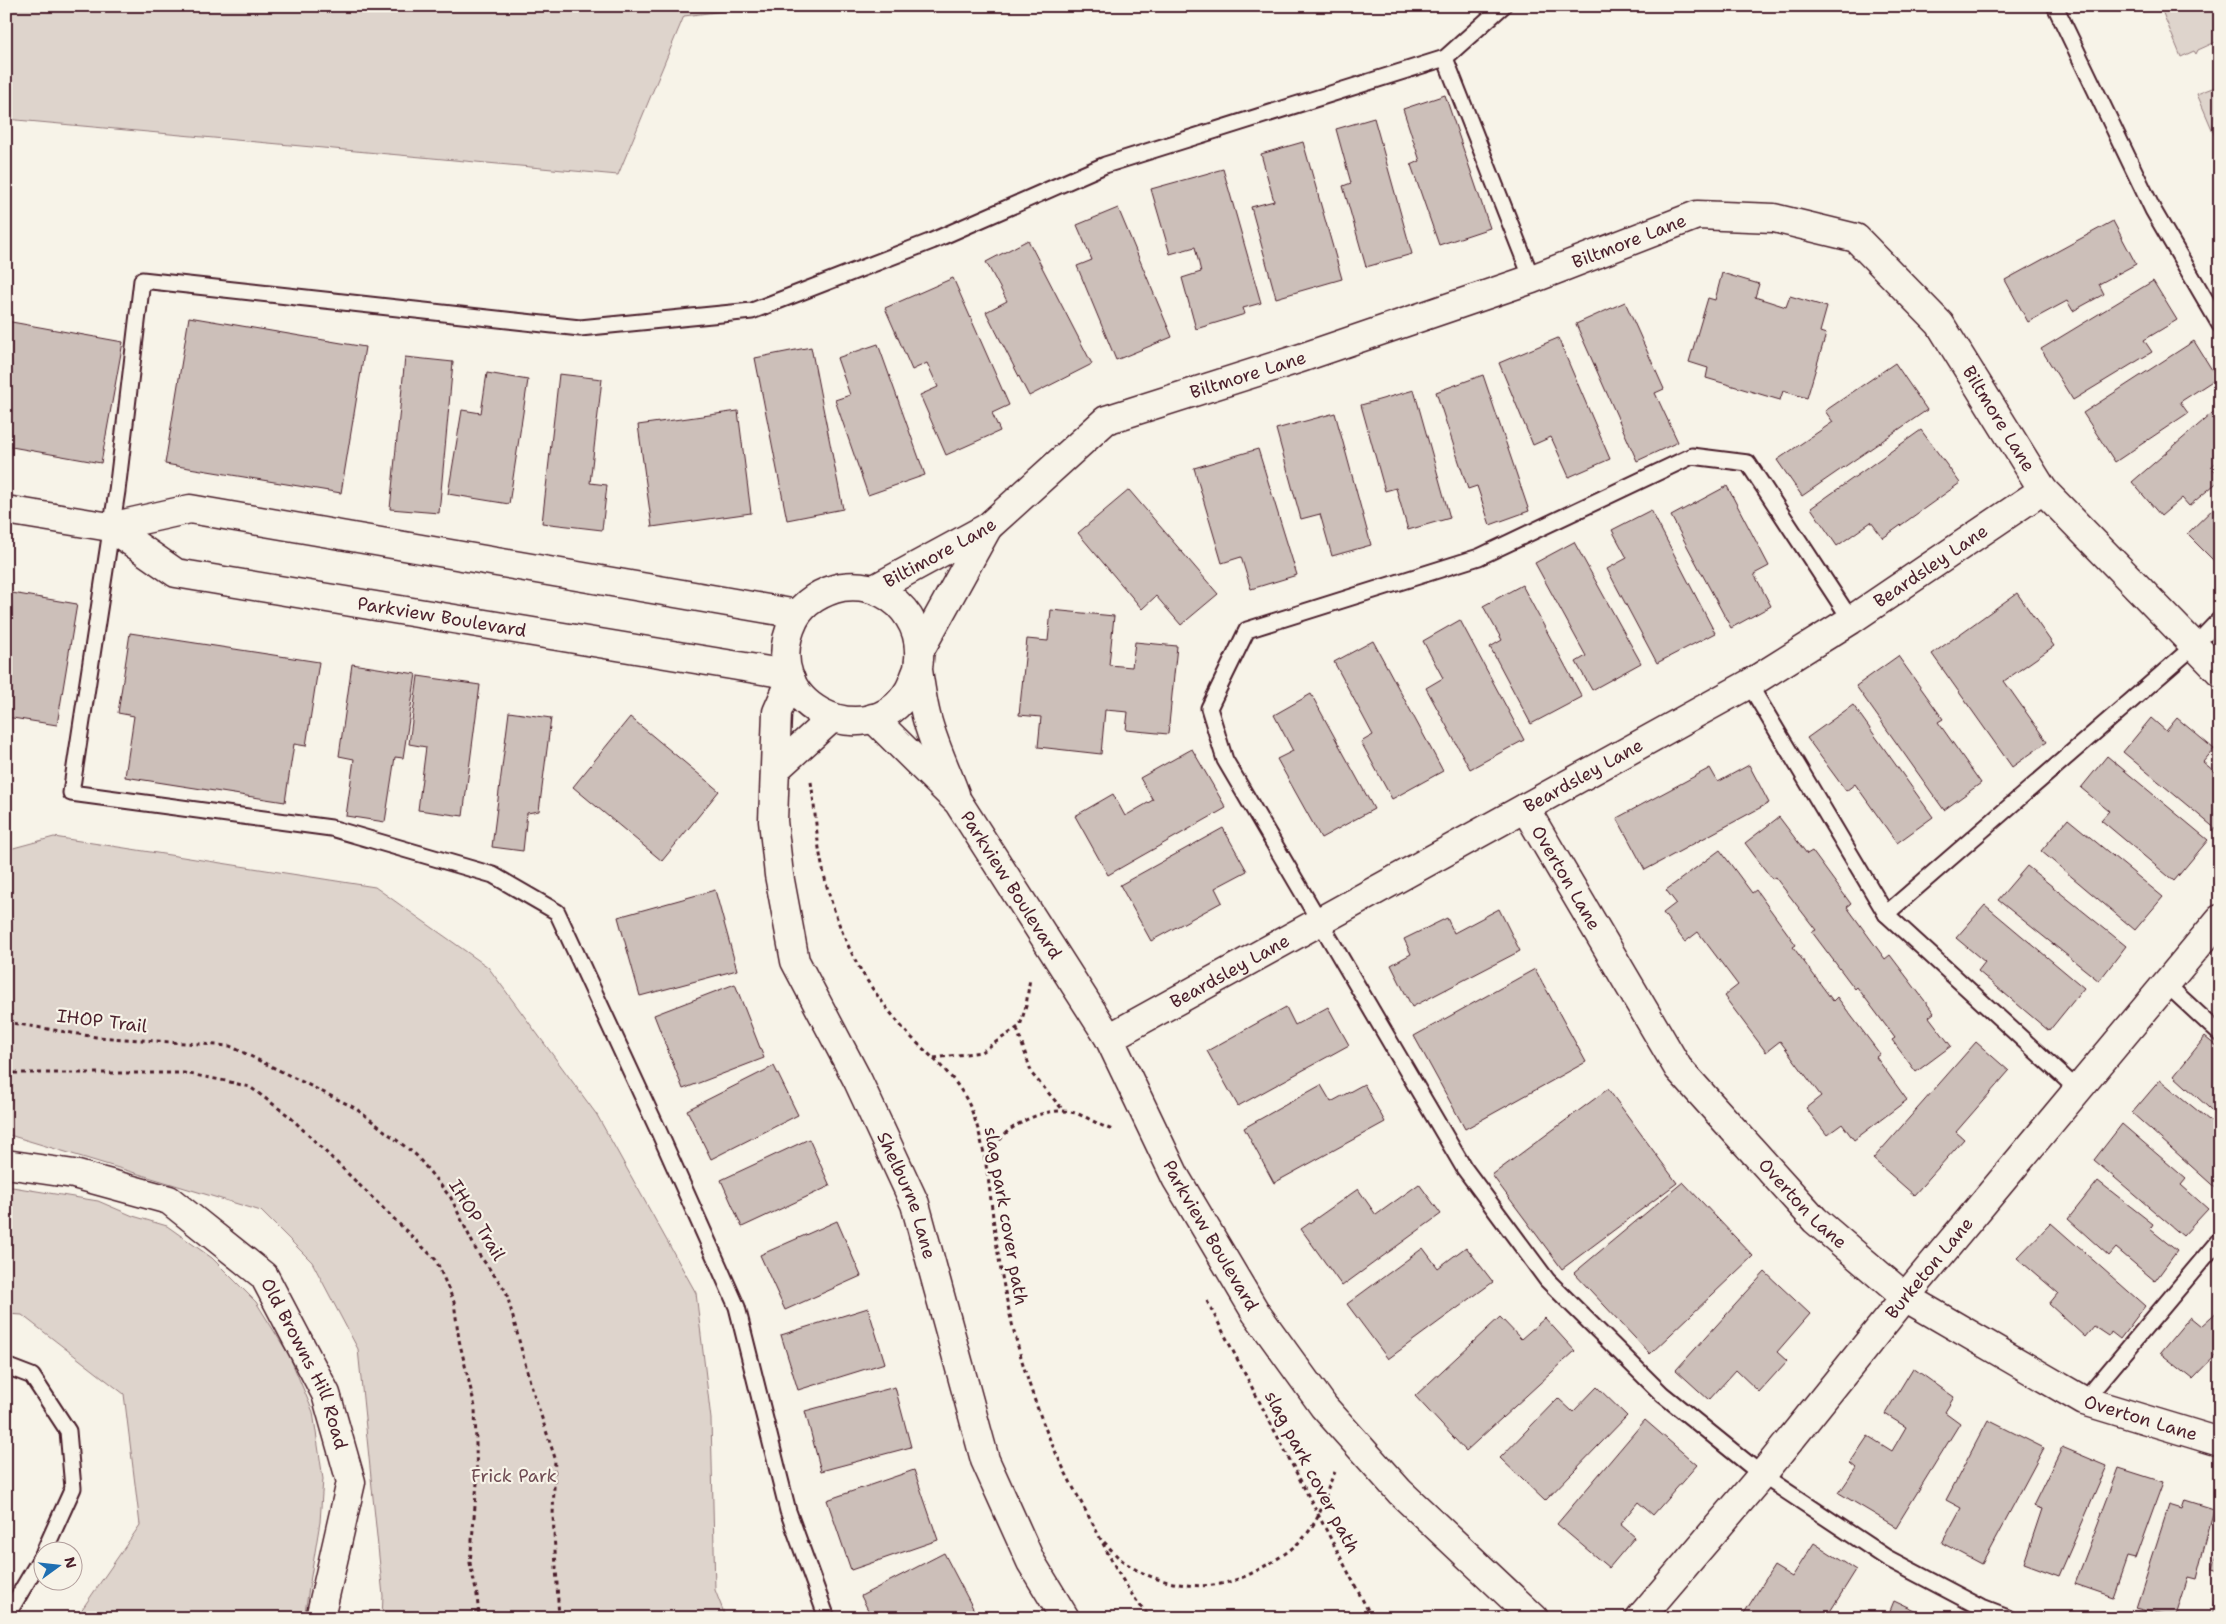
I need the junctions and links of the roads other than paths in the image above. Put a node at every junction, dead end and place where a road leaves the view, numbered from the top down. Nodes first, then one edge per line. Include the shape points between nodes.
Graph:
1 (1503, 6) edge
2 (2055, 6) edge
3 (1445, 58) junction
4 (1532, 279) junction
5 (2220, 325) edge
6 (2043, 490) junction
7 (6, 510) edge
8 (110, 527) junction
9 (988, 527) junction
10 (874, 589) junction
11 (797, 614) junction
12 (2220, 619) edge
13 (1851, 620) junction
14 (2194, 646) junction
15 (919, 659) junction
16 (2220, 672) edge
17 (789, 677) junction
18 (1749, 684) junction
19 (832, 718) junction
20 (873, 718) junction
21 (776, 769) junction
22 (958, 802) junction
23 (1525, 808) junction
24 (1886, 914) junction
25 (2220, 918) edge
26 (1319, 921) junction
27 (2165, 983) junction
28 (2220, 1034) edge
29 (1110, 1038) junction
30 (2077, 1090) junction
31 (6, 1164) edge
32 (2220, 1239) edge
33 (1906, 1297) junction
34 (6, 1366) edge
35 (2084, 1402) junction
36 (2220, 1442) edge
37 (1762, 1475) junction
38 (49, 1542) edge
39 (32, 1573) edge
40 (6, 1617) edge
41 (320, 1618) edge
42 (827, 1618) edge
43 (1065, 1618) edge
44 (1534, 1618) edge
45 (1640, 1618) edge
46 (2008, 1618) edge

1 - 3 lane
2 - 5 lane via 2153,210
3 - 4 lane
3 - 8 lane via 1105,165 932,241 752,311 580,328 142,280
4 - 6 street, Biltmore Lane via 1697,215 1774,218 1856,238 1940,324
4 - 9 street, Biltmore Lane via 1106,420
6 - 13 street, Beardsley Lane
6 - 14 street, Biltmore Lane
7 - 8 street, Parkview Boulevard
8 - 11 street, Parkview Boulevard via 190,509
8 - 17 street, Parkview Boulevard via 176,573
8 - 42 lane via 106,572 71,793 331,828 493,874 557,912 737,1307 788,1510
9 - 10 street, Biltimore Lane
9 - 15 street, Biltimore Lane
10 - 11 street, Parkview Boulevard via 852,585 832,589 813,599
10 - 15 street, Parkview Boulevard via 904,610 915,627
11 - 17 street, Parkview Boulevard via 788,632 784,653
12 - 14 lane
13 - 18 street, Beardsley Lane
13 - 26 lane via 1748,462 1692,456 1479,557 1247,630 1209,708 1225,760
14 - 16 street, Biltmore Lane
14 - 24 lane
15 - 20 street, Parkview Boulevard via 909,690 894,707
15 - 22 street, Parkview Boulevard via 926,713
17 - 19 street, Parkview Boulevard via 797,693 812,708
17 - 21 street, Shelburne Lane via 777,712
18 - 23 street, Beardsley Lane
18 - 24 lane
19 - 20 street, Parkview Boulevard via 852,722
19 - 21 street
20 - 22 street, Parkview Boulevard
21 - 43 street, Shelburne Lane via 774,830 795,961 858,1081 915,1204 984,1460 1031,1562
22 - 29 street, Parkview Boulevard
23 - 26 street, Beardsley Lane
23 - 33 street, Overton Lane via 1678,1068 1815,1220
24 - 30 lane
25 - 27 street, Burketon Lane
26 - 29 street, Beardsley Lane
26 - 37 lane via 1464,1168 1547,1280 1662,1394
27 - 28 lane
27 - 30 street, Burketon Lane
29 - 44 street, Parkview Boulevard via 1176,1178 1256,1313 1324,1407 1400,1492
30 - 33 street, Burketon Lane
31 - 41 street, Old Browns Hill Road via 74,1174 169,1200 264,1276 326,1394 351,1482
32 - 35 lane
33 - 35 street, Overton Lane
33 - 37 street, Burketon Lane
34 - 38 lane via 32,1376 68,1430 74,1488
35 - 36 street, Overton Lane
37 - 45 street, Burketon Lane
37 - 46 lane via 1887,1558 1982,1608
39 - 40 lane

